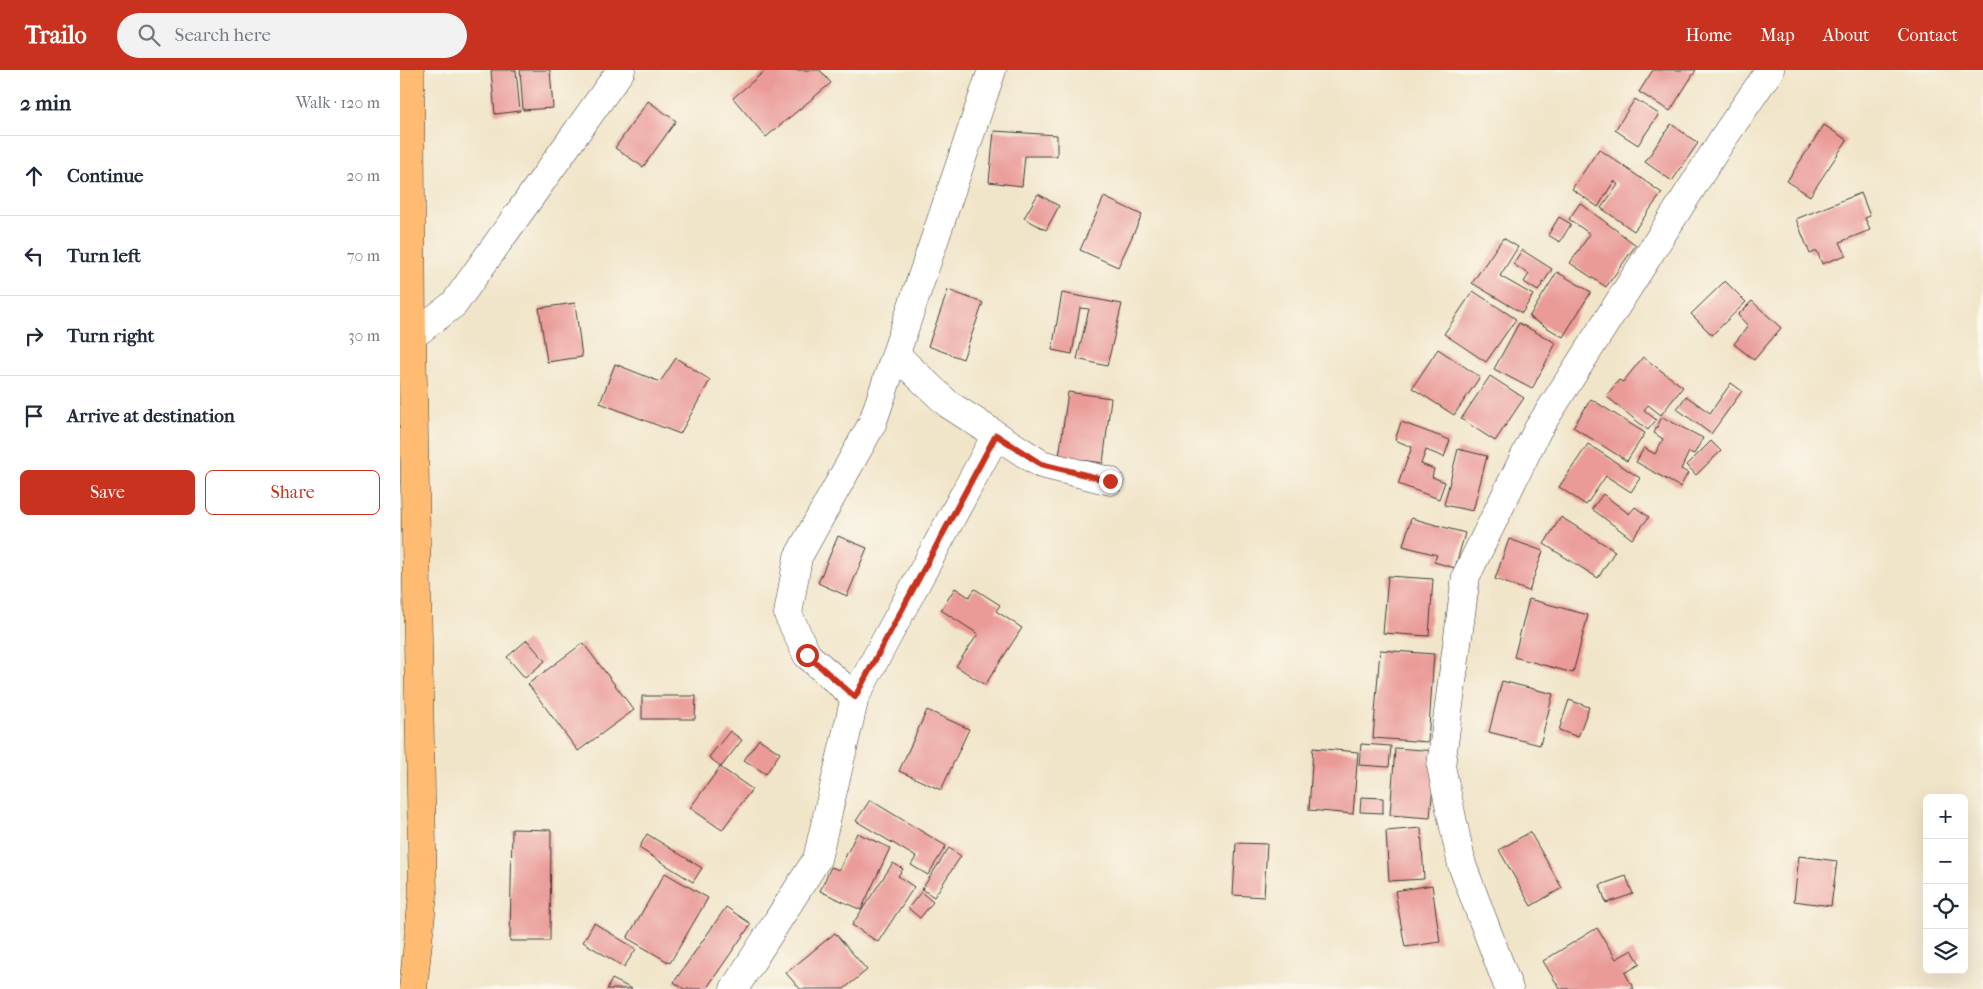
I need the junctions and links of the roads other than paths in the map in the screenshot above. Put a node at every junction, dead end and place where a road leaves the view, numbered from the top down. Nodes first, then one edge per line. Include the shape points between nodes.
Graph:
1 (410, 70) edge
2 (621, 70) edge
3 (992, 70) edge
4 (1770, 70) edge
5 (412, 336) junction
6 (896, 355) junction
7 (996, 435) junction
8 (1110, 481) dead end
9 (855, 697) junction
10 (413, 989) edge
11 (734, 989) edge
12 (1509, 989) edge

1 - 5 highway
2 - 5 street via 454,304
3 - 6 street
4 - 12 street via 1538,429 1466,576 1441,766 1462,865
5 - 10 highway via 423,895
6 - 7 street via 948,404
6 - 9 street via 872,424 798,557 788,614 807,655
7 - 8 street via 1041,464
7 - 9 street
9 - 11 street via 817,859

